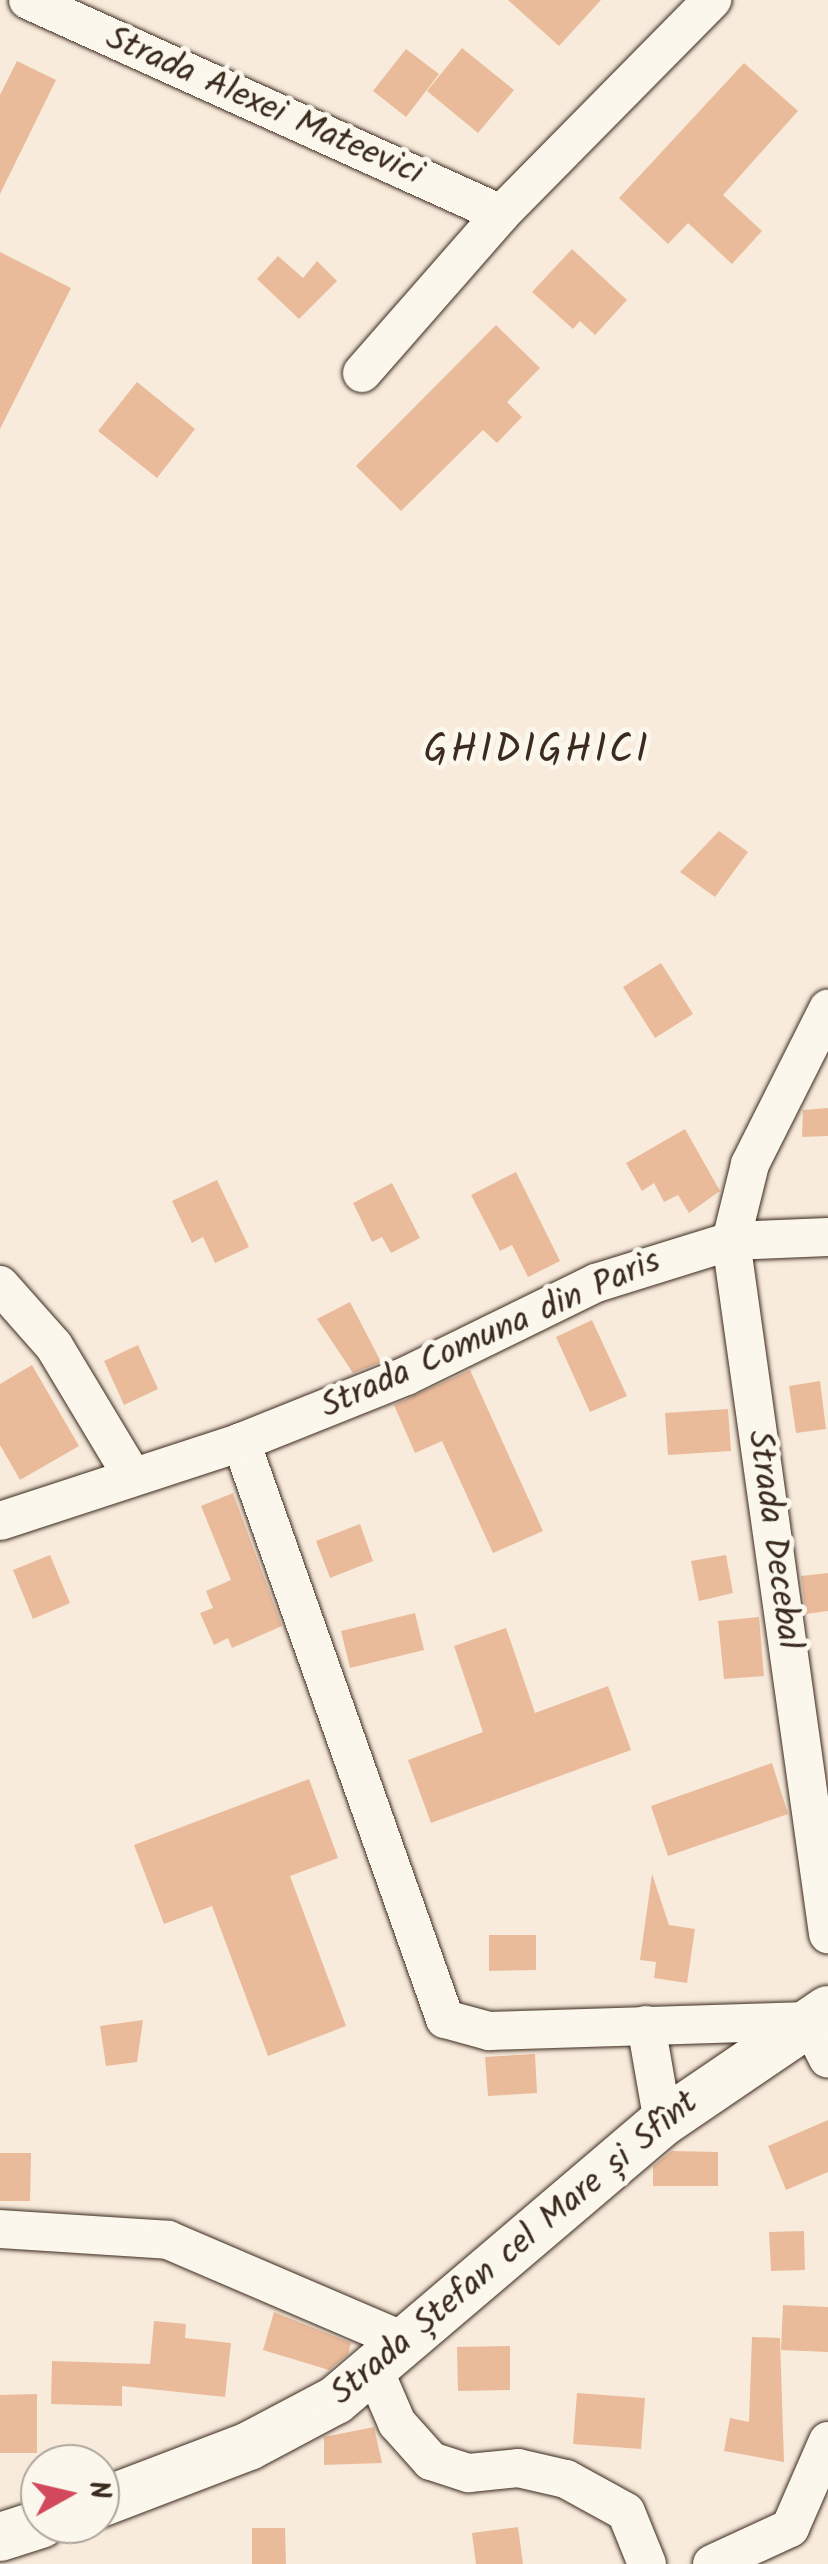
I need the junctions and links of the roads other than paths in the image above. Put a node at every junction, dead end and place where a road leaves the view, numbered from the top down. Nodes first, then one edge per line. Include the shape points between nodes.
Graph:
1 (28, 0) edge
2 (712, 0) edge
3 (501, 214) junction
4 (362, 373) dead end
5 (828, 1010) edge
6 (828, 1237) edge
7 (731, 1242) junction
8 (0, 1285) edge
9 (242, 1442) junction
10 (131, 1474) junction
11 (0, 1522) edge
12 (828, 1934) edge
13 (646, 2025) junction
14 (822, 2030) edge
15 (662, 2122) junction
16 (0, 2230) edge
17 (390, 2356) junction
18 (825, 2468) edge
19 (120, 2495) edge
20 (647, 2564) edge
21 (712, 2564) edge

1 - 3 street, Strada Alexei Mateevici
2 - 3 street
3 - 4 street
5 - 7 street via 757,1148
6 - 7 street
7 - 9 street, Strada Comuna din Paris via 596,1283 406,1376
7 - 12 street, Strada Decebal
8 - 10 street via 54,1346
9 - 10 street, Strada Comuna din Paris
9 - 13 street, Strada Ștefan cel Mare și Sfînt via 444,2019 489,2031
10 - 11 street, Strada Comuna din Paris
13 - 14 street, Strada Ștefan cel Mare și Sfînt
13 - 15 street
14 - 15 street, Strada Ștefan cel Mare și Sfînt
15 - 17 street, Strada Ștefan cel Mare și Sfînt
16 - 17 street via 168,2240
17 - 19 street, Strada Ștefan cel Mare și Sfînt via 282,2431
17 - 20 street via 398,2422 430,2461 469,2473 518,2468 566,2479 626,2512
18 - 21 street via 775,2542

